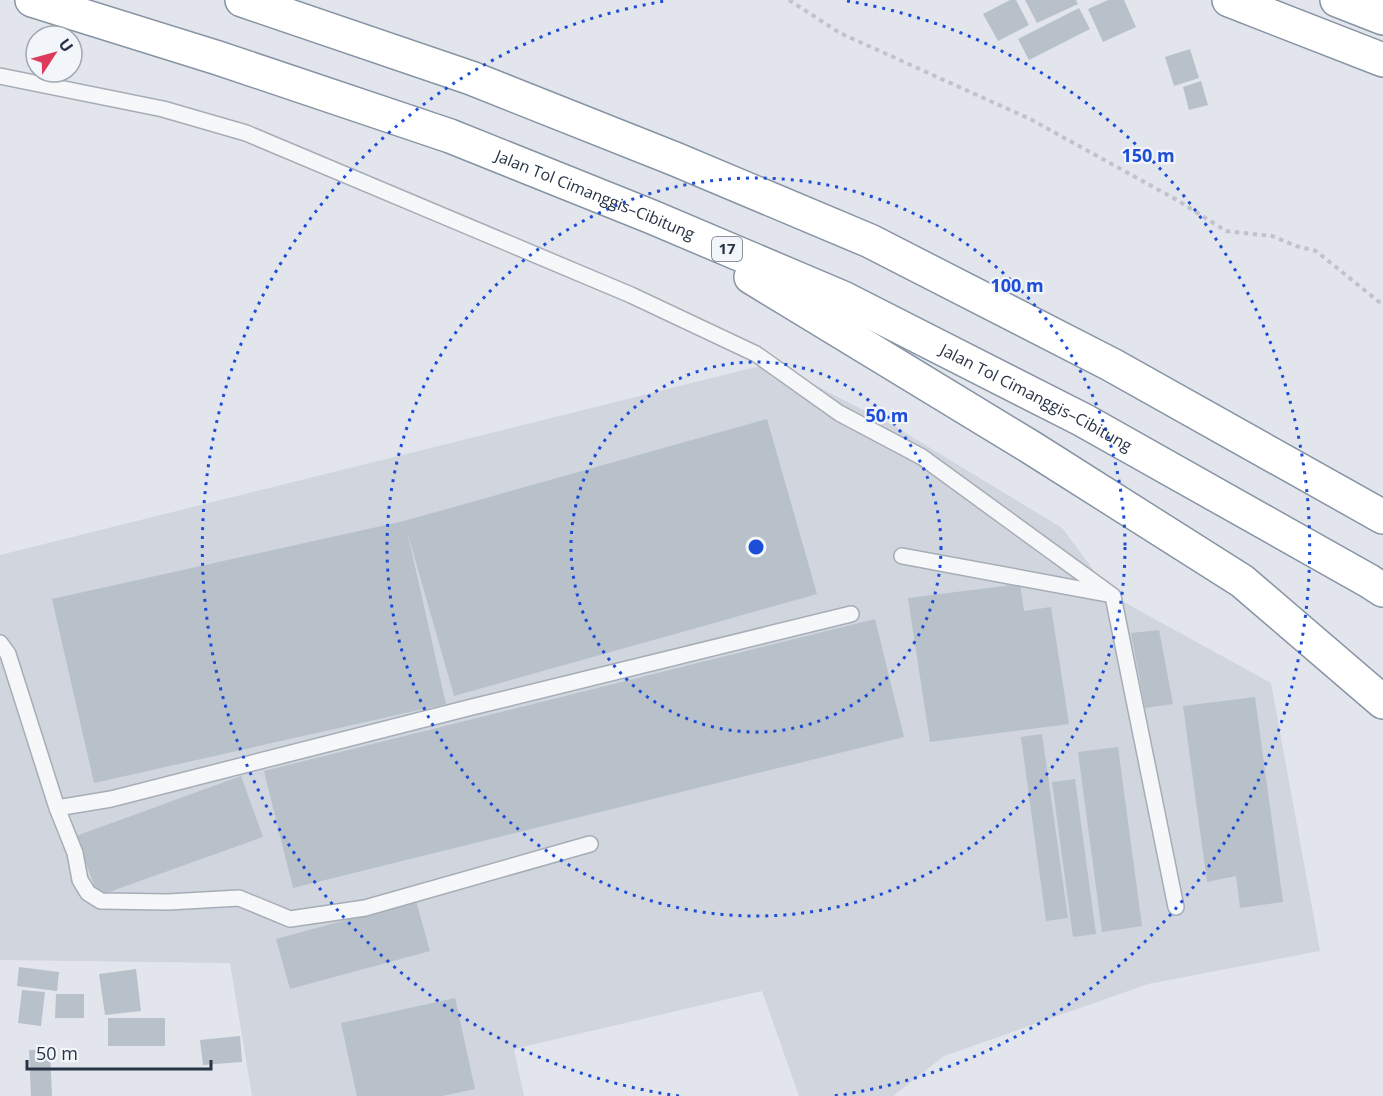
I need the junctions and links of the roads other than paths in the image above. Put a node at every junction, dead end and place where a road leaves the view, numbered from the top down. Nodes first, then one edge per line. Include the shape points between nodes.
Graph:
1 (32, 0) edge
2 (242, 0) edge
3 (1229, 0) edge
4 (1337, 0) edge
5 (1383, 18) edge
6 (1383, 60) edge
7 (0, 76) edge
8 (652, 217) junction
9 (1383, 517) edge
10 (902, 556) dead end
11 (1383, 590) edge
12 (1113, 596) junction
13 (851, 614) dead end
14 (0, 643) edge
15 (1383, 702) edge
16 (57, 808) junction
17 (590, 844) dead end
18 (1176, 907) dead end

1 - 8 highway, Jalan Tol Cimanggis–Cibitung / 17 via 450,136
2 - 9 highway via 471,78 870,241 1112,365
3 - 6 highway
4 - 5 highway
7 - 12 lane via 163,108 246,133 641,300 756,354 839,413 922,457
8 - 11 highway, Jalan Tol Cimanggis–Cibitung / 17 via 843,298 1083,420
8 - 15 highway via 1242,580
10 - 12 lane
12 - 18 lane
13 - 16 lane via 111,799
14 - 16 lane via 8,654
16 - 17 lane via 81,880 88,893 101,901 239,898 290,919 365,908

